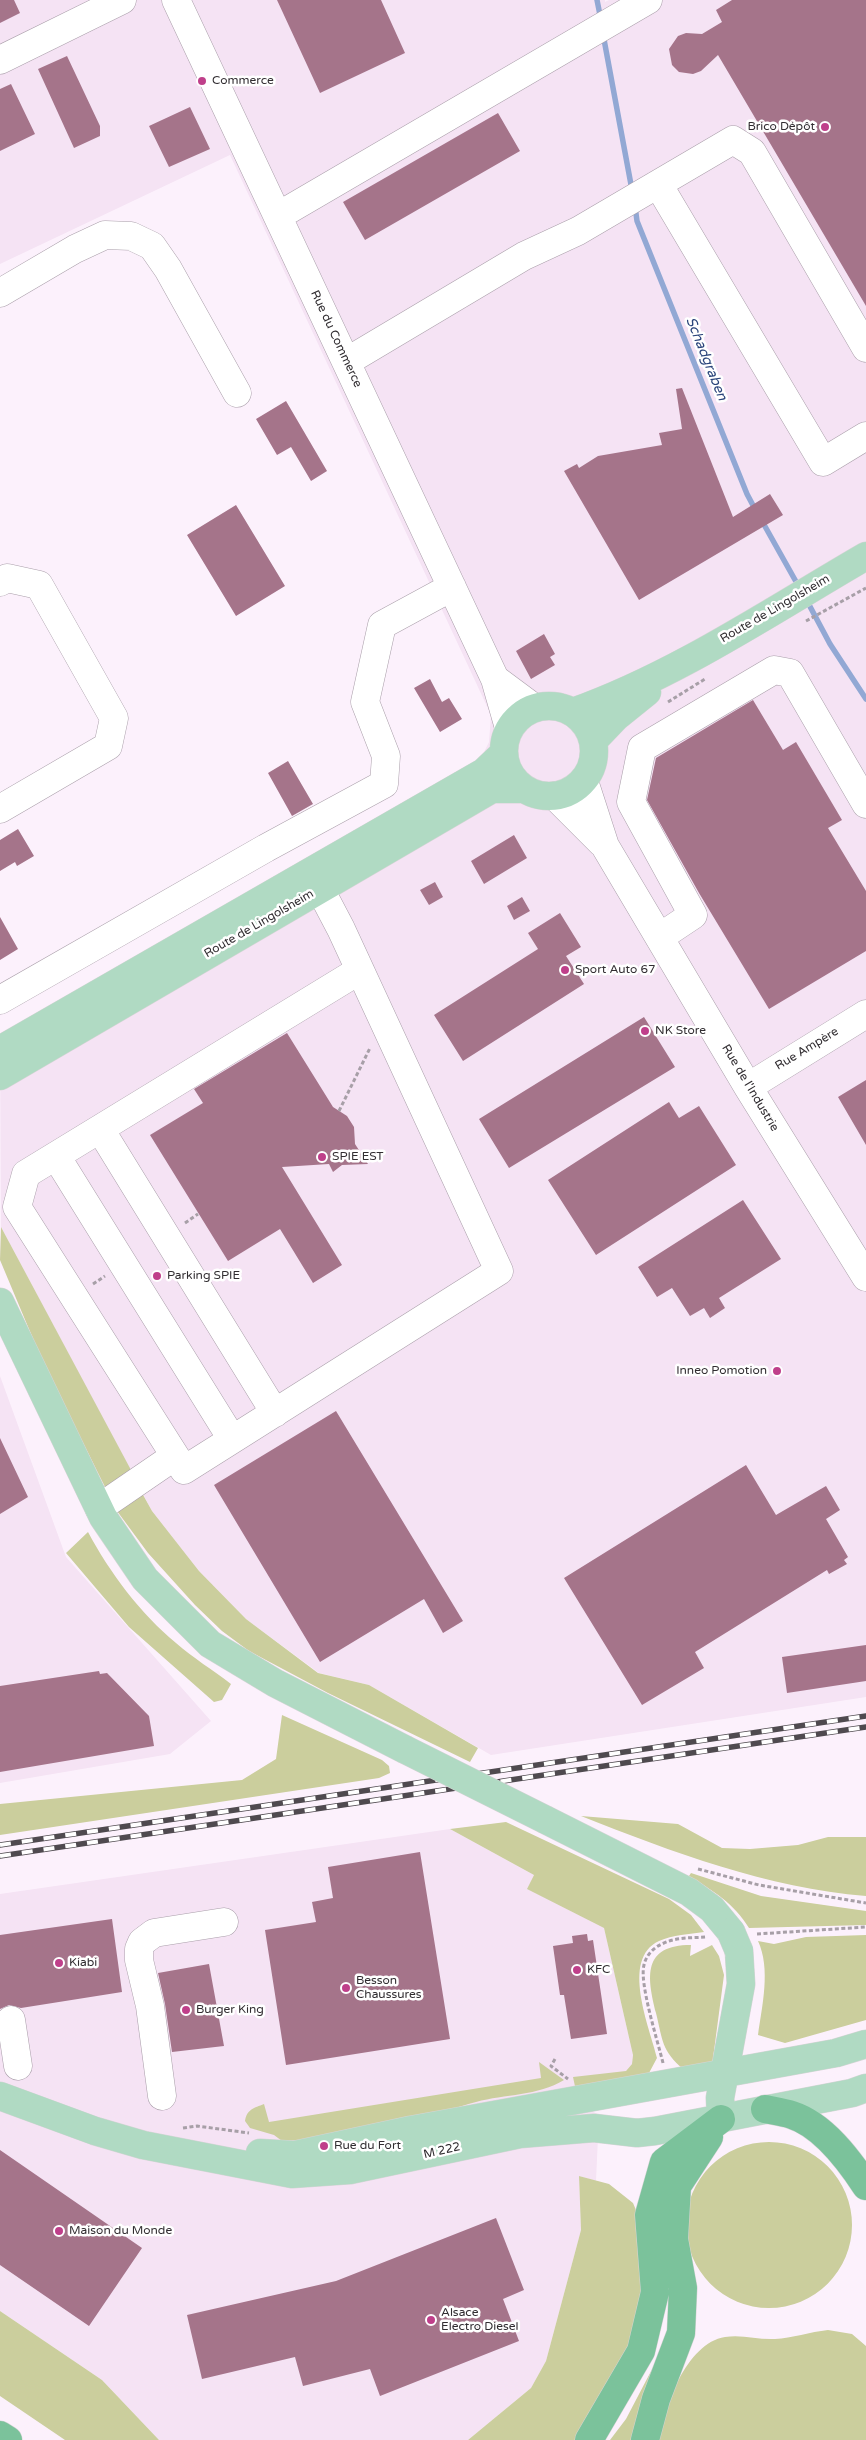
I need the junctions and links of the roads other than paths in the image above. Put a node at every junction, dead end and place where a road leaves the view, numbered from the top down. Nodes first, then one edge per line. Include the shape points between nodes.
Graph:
1 (122, 0) edge
2 (176, 0) edge
3 (648, 0) edge
4 (0, 60) edge
5 (658, 184) junction
6 (278, 216) junction
7 (0, 293) edge
8 (866, 348) edge
9 (346, 362) junction
10 (237, 393) dead end
11 (866, 436) edge
12 (866, 556) edge
13 (0, 582) edge
14 (452, 587) junction
15 (683, 662) junction
16 (495, 679) junction
17 (534, 708) junction
18 (572, 712) junction
19 (506, 741) junction
20 (593, 741) junction
21 (584, 780) junction
22 (523, 789) junction
23 (555, 796) junction
24 (866, 804) edge
25 (0, 809) edge
26 (605, 846) junction
27 (320, 889) junction
28 (660, 937) junction
29 (360, 970) junction
30 (0, 1000) edge
31 (866, 1014) edge
32 (0, 1050) edge
33 (0, 1076) edge
34 (748, 1087) junction
35 (100, 1129) junction
36 (56, 1156) junction
37 (866, 1277) edge
38 (0, 1302) edge
39 (274, 1412) junction
40 (232, 1439) junction
41 (175, 1456) junction
42 (99, 1508) junction
43 (224, 1922) dead end
44 (11, 2020) dead end
45 (866, 2044) edge
46 (18, 2066) dead end
47 (726, 2074) junction
48 (866, 2088) edge
49 (0, 2096) edge
50 (162, 2096) dead end
51 (765, 2109) junction
52 (720, 2119) junction
53 (231, 2163) junction
54 (866, 2186) edge
55 (0, 2435) edge
56 (8, 2440) edge
57 (589, 2440) edge
58 (645, 2440) edge

1 - 4 street
2 - 6 street, Rue du Commerce
3 - 6 street
5 - 8 street via 733,140 752,152
5 - 9 street via 578,231 524,256
5 - 11 street via 823,462
6 - 9 street, Rue du Commerce
7 - 10 street via 105,235 131,236 152,246
9 - 14 street, Rue du Commerce
12 - 15 main road, Route de Lingolsheim via 804,602
13 - 25 street via 7,578 39,585 114,718 108,746
14 - 16 street, Rue du Commerce
14 - 30 street via 382,626 365,702 386,756 384,784
15 - 18 main road via 606,700
15 - 20 main road via 616,717
16 - 17 street, Rue du Commerce
16 - 19 street, Rue du Commerce
17 - 18 main road via 547,705
17 - 19 main road via 524,713
18 - 20 main road via 582,720
19 - 22 main road via 506,767
19 - 32 main road, Route de Lingolsheim via 484,772
20 - 21 main road via 591,769
21 - 23 main road via 576,788
21 - 26 street, Rue de l'Industrie
22 - 23 main road
22 - 27 main road, Route de Lingolsheim via 492,788
23 - 26 street, Rue de l'Industrie
24 - 28 street via 790,673 774,670 642,748 631,802 693,915
26 - 28 street, Rue de l'Industrie
27 - 29 street
27 - 33 main road, Route de Lingolsheim
28 - 34 street, Rue de l'Industrie
29 - 35 street
29 - 39 street via 499,1271
31 - 34 street, Rue Ampère
34 - 37 street, Rue de l'Industrie
35 - 36 street
35 - 39 street
36 - 40 street
36 - 41 street via 26,1174 17,1207
38 - 42 main road
39 - 40 street
40 - 41 street via 184,1470
41 - 42 street
42 - 47 main road, bridge via 145,1579 210,1644 275,1683 689,1892 712,1909 735,1942 741,1984
43 - 50 street via 154,1933 147,1936 139,1949
44 - 46 street
45 - 47 main road via 836,2053
47 - 52 main road via 720,2098
47 - 53 main road, M 222 via 420,2128 295,2155 252,2153
48 - 51 main road, M 222
49 - 53 main road via 142,2145
51 - 52 main road, M 222
51 - 54 highway via 793,2115 815,2129 843,2151
52 - 53 main road, M 222 via 637,2133 594,2128 520,2134 368,2166 309,2174
52 - 57 highway via 664,2162 649,2215 655,2292 641,2351
52 - 58 highway via 677,2186 674,2239 683,2288 681,2333 656,2399
55 - 56 highway

